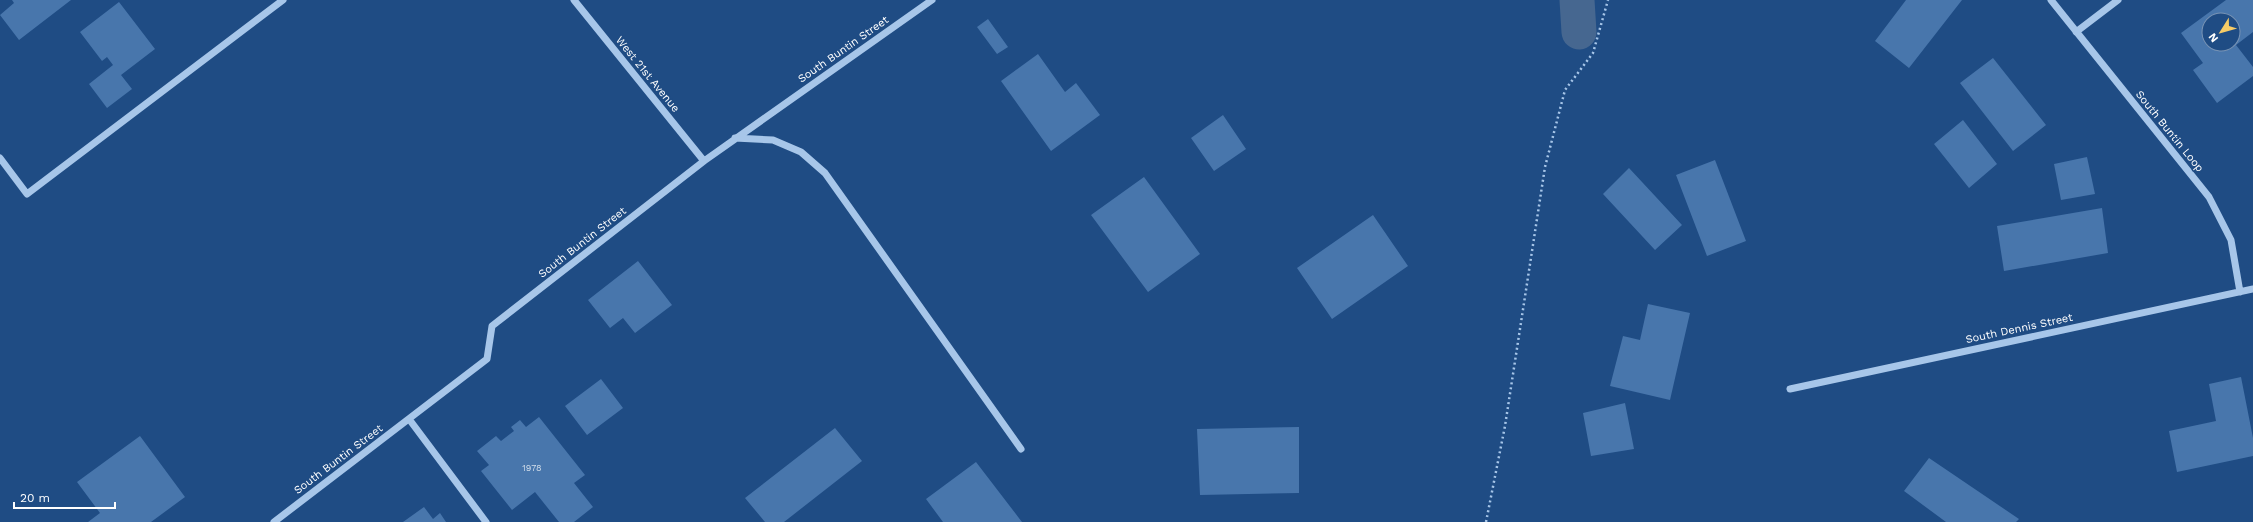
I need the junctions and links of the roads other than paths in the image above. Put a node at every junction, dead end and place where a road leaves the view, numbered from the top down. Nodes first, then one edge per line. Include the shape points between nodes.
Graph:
1 (284, 0) edge
2 (574, 0) edge
3 (932, 0) edge
4 (2052, 0) edge
5 (2118, 0) edge
6 (2076, 32) junction
7 (735, 138) junction
8 (0, 158) edge
9 (704, 161) junction
10 (2253, 289) edge
11 (2240, 292) junction
12 (1790, 389) dead end
13 (408, 419) junction
14 (1021, 449) dead end
15 (274, 522) edge
16 (486, 522) edge

1 - 8 street via 27,194
2 - 9 street, West 21st Avenue
3 - 7 street, South Buntin Street
4 - 6 street, South Buntin Loop
5 - 6 street
6 - 11 street, South Buntin Loop via 2209,197 2231,240
7 - 9 street, South Buntin Street
7 - 14 street via 773,140 801,152 824,173
9 - 13 street, South Buntin Street via 492,326 487,359
10 - 11 street, South Dennis Street
11 - 12 street, South Dennis Street
13 - 15 street, South Buntin Street
13 - 16 street

